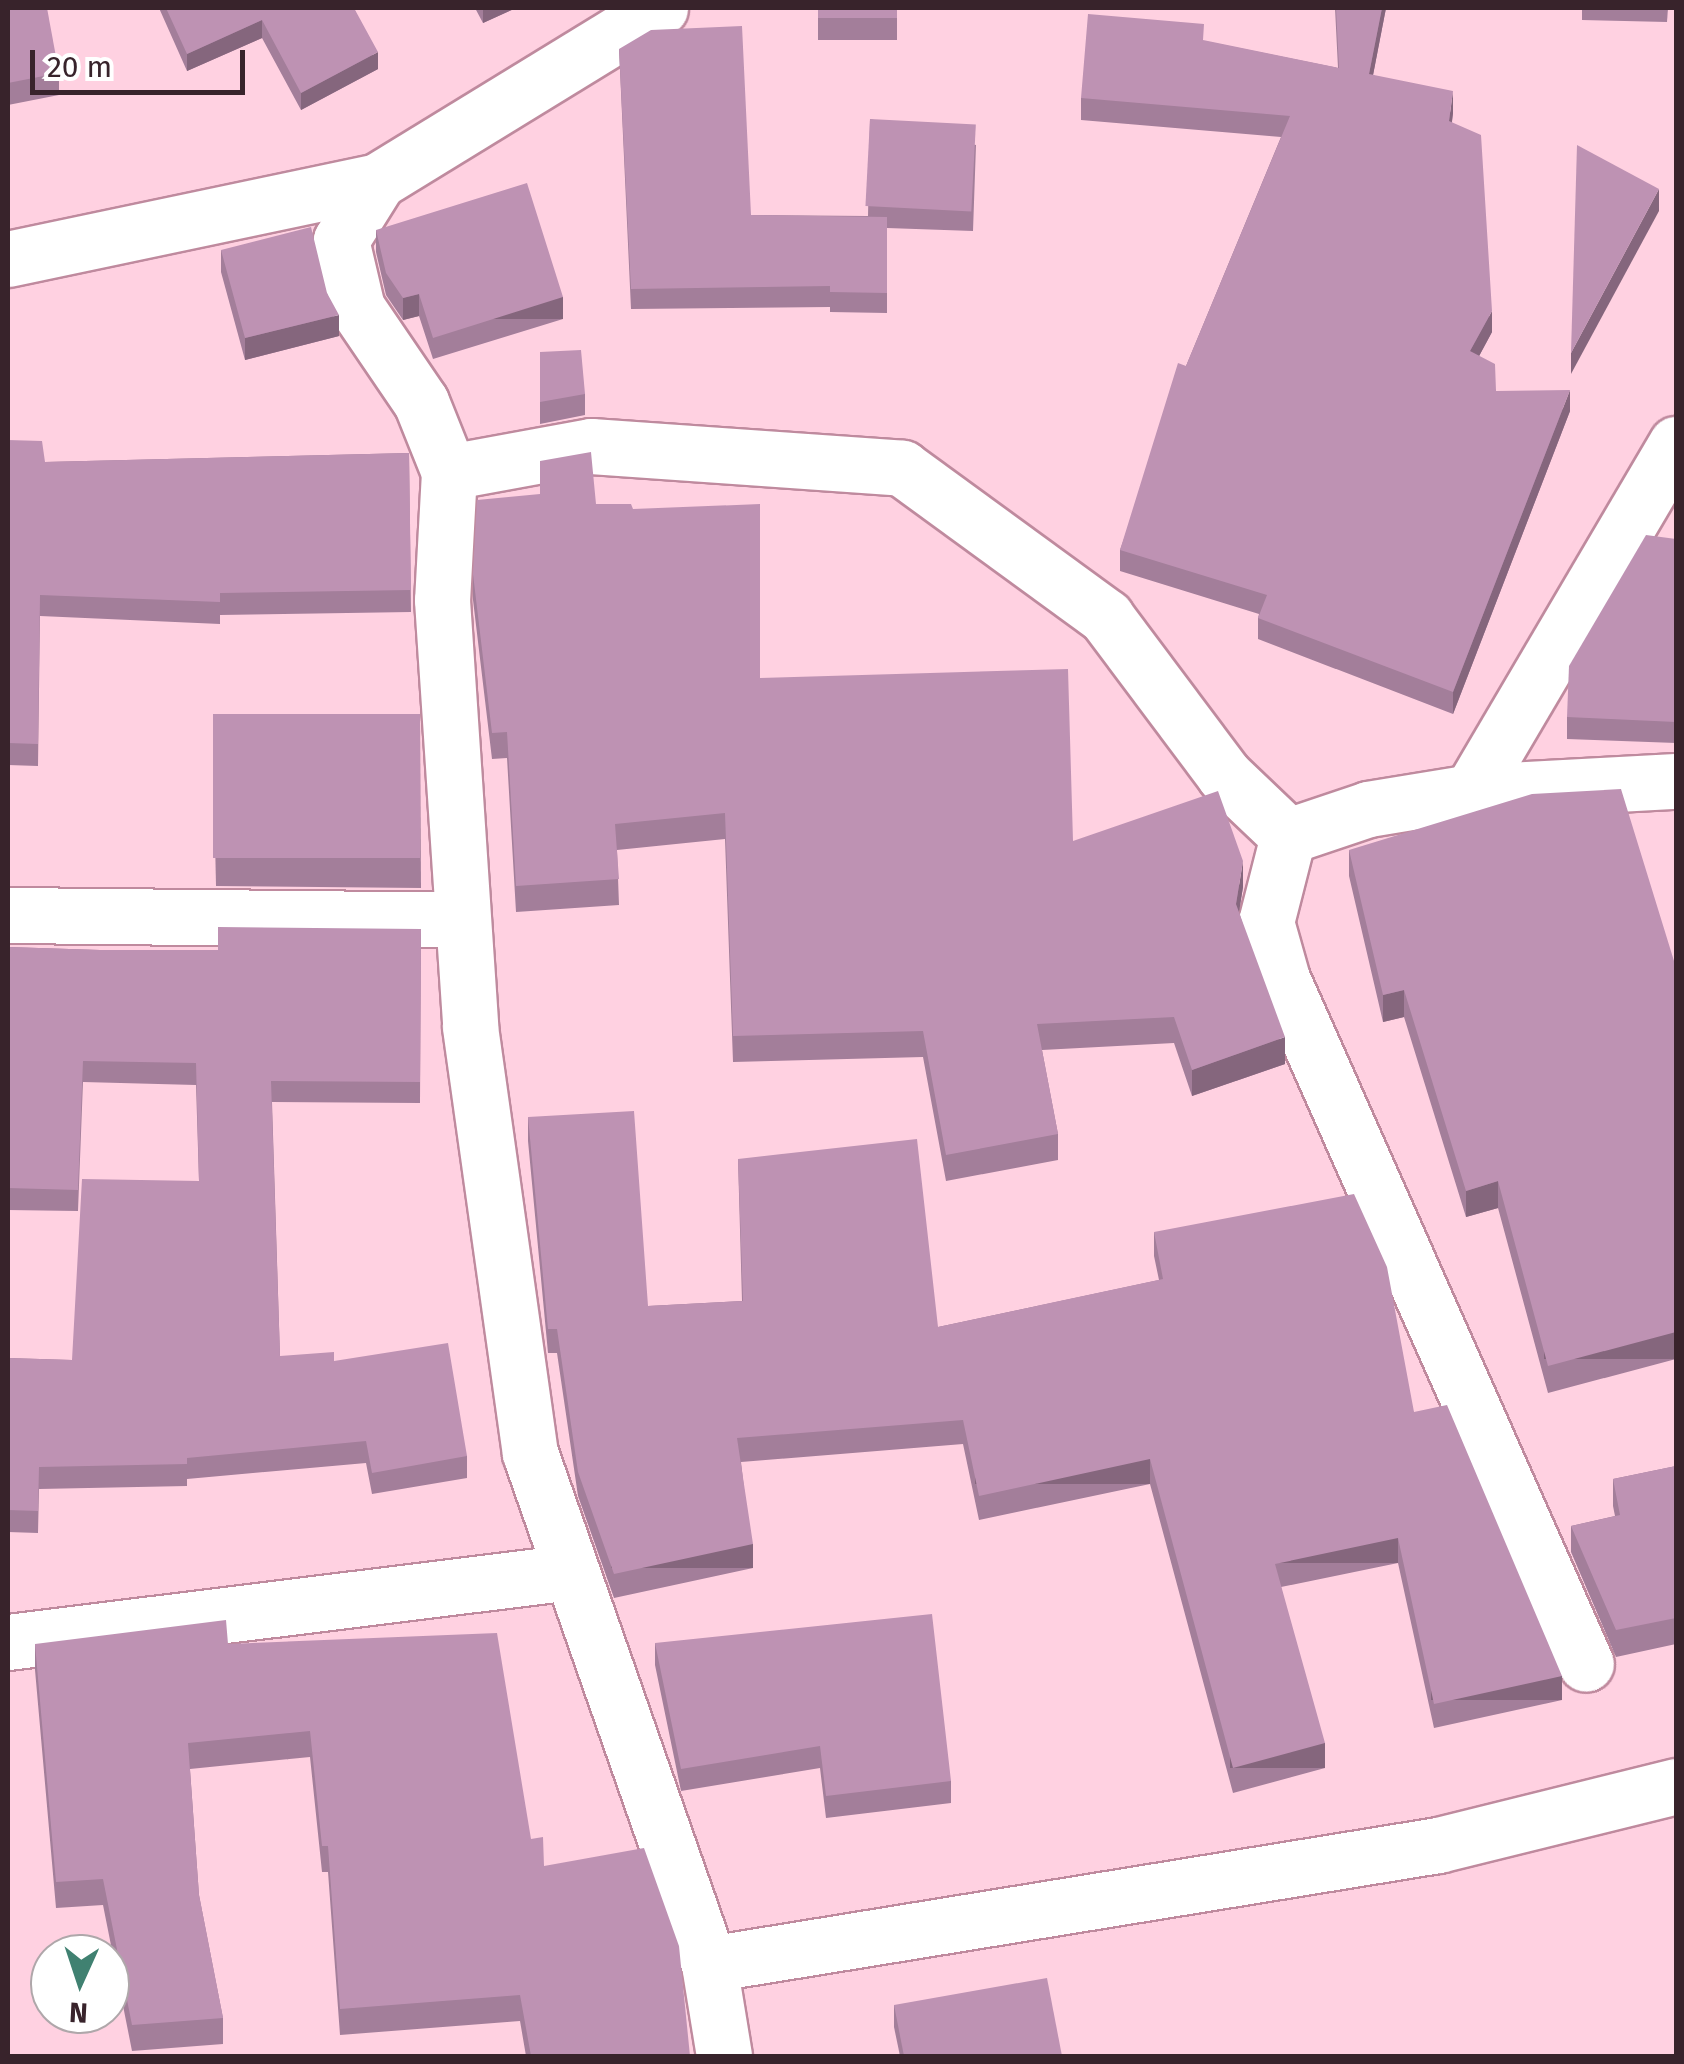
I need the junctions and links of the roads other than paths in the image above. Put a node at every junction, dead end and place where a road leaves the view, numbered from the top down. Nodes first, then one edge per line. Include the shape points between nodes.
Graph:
1 (660, 8) edge
2 (595, 24) edge
3 (378, 180) junction
4 (8, 260) edge
5 (1676, 444) edge
6 (449, 472) junction
7 (1676, 781) edge
8 (1471, 792) junction
9 (1288, 836) junction
10 (8, 915) edge
11 (462, 920) junction
12 (571, 1572) junction
13 (8, 1642) edge
14 (1586, 1664) dead end
15 (1676, 1786) edge
16 (708, 1964) junction
17 (724, 2056) edge

1 - 2 street
2 - 3 street
3 - 4 street
3 - 6 street via 342,240 357,308 421,402
5 - 8 street
6 - 9 street via 591,446 902,468 1106,617 1224,776
6 - 11 street via 442,600
7 - 8 street
8 - 9 street via 1368,809
9 - 14 street via 1266,922 1282,980
10 - 11 street
11 - 12 street via 470,1027 530,1452
12 - 13 street
12 - 16 street
15 - 16 street via 1438,1845
16 - 17 street

